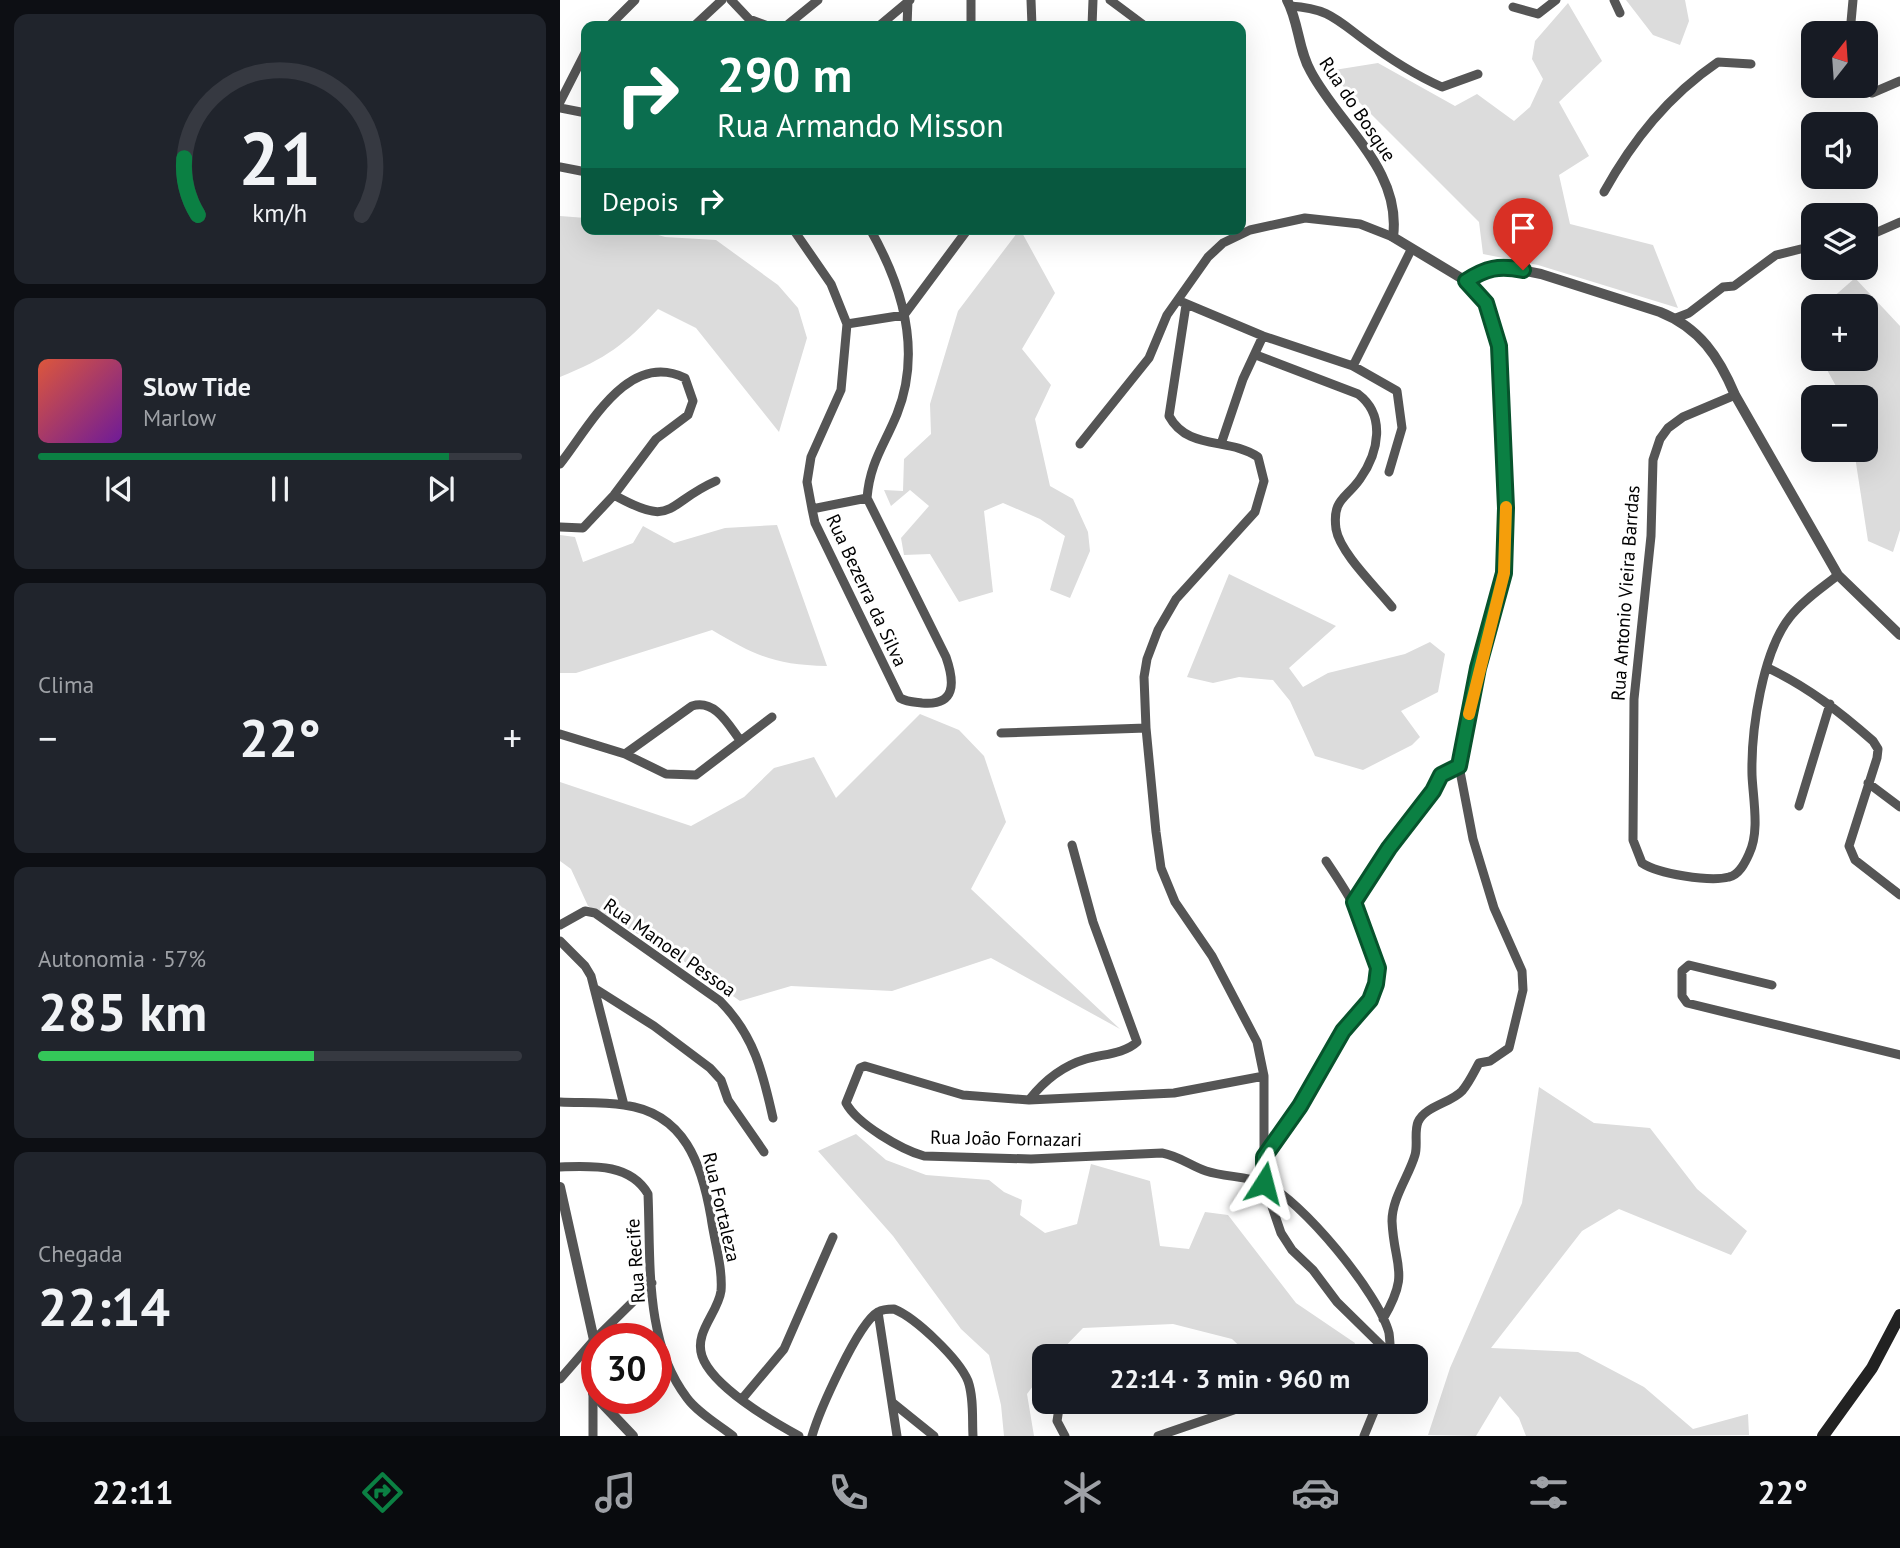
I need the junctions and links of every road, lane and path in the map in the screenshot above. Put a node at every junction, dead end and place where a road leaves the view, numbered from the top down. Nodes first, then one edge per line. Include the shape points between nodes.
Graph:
1 (635, 0) edge
2 (722, 0) edge
3 (731, 0) edge
4 (818, 0) edge
5 (971, 0) edge
6 (1031, 0) edge
7 (1093, 0) edge
8 (1110, 0) edge
9 (1556, 0) edge
10 (1614, 0) edge
11 (1853, 0) edge
12 (909, 1) edge
13 (1289, 3) edge
14 (804, 5) edge
15 (1513, 7) dead end
16 (1620, 13) dead end
17 (614, 21) edge
18 (699, 21) edge
19 (754, 21) edge
20 (790, 21) edge
21 (885, 21) edge
22 (907, 21) edge
23 (971, 21) edge
24 (1032, 21) edge
25 (1093, 21) edge
26 (1138, 21) edge
27 (1851, 21) edge
28 (581, 61) edge
29 (1751, 64) dead end
30 (1478, 74) dead end
31 (1900, 81) edge
32 (1878, 89) edge
33 (560, 102) edge
34 (560, 108) edge
35 (581, 112) edge
36 (560, 167) edge
37 (581, 171) edge
38 (1604, 192) dead end
39 (1900, 222) edge
40 (1246, 232) edge
41 (1878, 232) edge
42 (797, 235) edge
43 (873, 235) edge
44 (964, 235) edge
45 (1240, 235) edge
46 (1393, 237) junction
47 (1801, 249) edge
48 (1411, 250) junction
49 (1466, 281) junction
50 (1183, 302) junction
51 (904, 315) junction
52 (1676, 318) junction
53 (847, 324) junction
54 (1263, 336) junction
55 (1256, 355) junction
56 (1353, 366) junction
57 (1735, 395) junction
58 (1080, 444) dead end
59 (1221, 444) junction
60 (560, 464) edge
61 (1389, 472) dead end
62 (716, 481) dead end
63 (614, 495) junction
64 (867, 498) junction
65 (812, 509) junction
66 (560, 527) edge
67 (1838, 575) junction
68 (1392, 607) dead end
69 (1900, 635) edge
70 (1768, 668) junction
71 (1830, 704) junction
72 (772, 717) dead end
73 (1146, 728) junction
74 (1001, 733) dead end
75 (560, 734) edge
76 (740, 740) junction
77 (625, 754) junction
78 (1459, 766) junction
79 (1868, 783) junction
80 (1799, 806) dead end
81 (1900, 807) edge
82 (1072, 845) dead end
83 (1326, 861) dead end
84 (1900, 895) edge
85 (1354, 902) junction
86 (560, 925) edge
87 (560, 941) edge
88 (1772, 985) dead end
89 (594, 988) junction
90 (1900, 1055) edge
91 (1264, 1076) junction
92 (1029, 1100) junction
93 (560, 1102) edge
94 (624, 1105) junction
95 (774, 1118) dead end
96 (764, 1152) dead end
97 (1264, 1157) junction
98 (560, 1167) edge
99 (1264, 1183) junction
100 (560, 1187) edge
101 (833, 1237) dead end
102 (653, 1283) junction
103 (878, 1312) junction
104 (1900, 1315) edge
105 (1383, 1319) junction
106 (590, 1323) edge
107 (612, 1323) edge
108 (1379, 1344) edge
109 (1390, 1344) edge
110 (581, 1355) edge
111 (560, 1380) edge
112 (742, 1399) junction
113 (893, 1403) junction
114 (595, 1414) edge
115 (613, 1414) edge
116 (1058, 1414) edge
117 (1222, 1414) edge
118 (1373, 1414) edge
119 (593, 1436) edge
120 (633, 1436) edge
121 (733, 1436) edge
122 (799, 1436) edge
123 (812, 1436) edge
124 (897, 1436) edge
125 (934, 1436) edge
126 (974, 1436) edge
127 (1065, 1436) edge
128 (1158, 1436) edge
129 (1364, 1436) edge
130 (1823, 1436) edge

1 - 17 street
2 - 18 street
3 - 19 street
4 - 14 street
5 - 23 street
6 - 24 street
7 - 25 street
8 - 26 street
9 - 15 street via 1538,14
10 - 16 street
11 - 27 street
12 - 21 street
12 - 22 street
13 - 30 street via 1337,18 1364,40 1443,87
13 - 46 street, Rua do Bosque via 1311,73 1385,181 1395,210
14 - 20 street
28 - 33 street
29 - 38 street via 1715,64 1668,102 1638,136
31 - 32 street
34 - 35 street
36 - 37 street
39 - 41 street
40 - 46 street via 1305,218 1360,224
42 - 53 street, Rua Bezerra da Silva via 831,284
43 - 51 street via 897,284
44 - 51 street
45 - 50 street via 1208,257
46 - 48 street
47 - 52 street via 1776,255 1734,286 1712,293 1701,305
48 - 49 street
48 - 56 street
49 - 52 street via 1485,269 1505,267 1541,274
49 - 78 street via 1486,303 1499,346 1506,508 1504,573 1478,668
50 - 54 street
50 - 58 street via 1167,315 1149,358
50 - 59 street via 1169,416 1186,436
51 - 53 street
51 - 64 street via 908,367 898,412 869,473
52 - 57 street via 1713,351
53 - 65 street, Rua Bezerra da Silva via 841,390 811,457 807,482
54 - 55 street
54 - 56 street
55 - 59 street
55 - 68 street via 1370,402 1377,416 1376,437 1360,480 1340,498 1335,515 1344,548
56 - 61 street via 1397,391 1402,428
57 - 67 street
57 - 70 street, Rua Antonio Vieira Barrdas via 1668,428 1653,460 1651,536 1633,699 1633,840 1642,863 1666,875 1728,878 1741,869 1751,851 1754,830 1753,746
59 - 73 street via 1258,457 1263,490 1255,512 1189,582 1158,630 1144,677
60 - 63 street via 624,384 664,370 685,378 693,401 688,415 656,439
62 - 63 street via 673,509 657,513 643,511
63 - 66 street via 583,528
64 - 65 street
64 - 65 street, Rua Bezerra da Silva via 946,657 950,693 943,702 900,698
67 - 69 street
67 - 70 street via 1789,618 1777,636
70 - 71 street
71 - 79 street via 1878,749
71 - 80 street
72 - 76 street
73 - 74 street
73 - 91 street via 1164,875 1175,902 1239,1005 1257,1042
75 - 77 street
76 - 77 street via 696,775 666,774
76 - 77 street via 703,703 692,706
78 - 85 street via 1441,775
78 - 105 street via 1473,839 1494,908 1522,971 1523,990 1509,1048 1479,1063 1461,1092 1418,1122 1415,1156 1392,1221 1399,1282
79 - 81 street
79 - 84 street via 1849,846 1855,860
82 - 92 street, Rua João Fornazari via 1093,922 1137,1039 1136,1044 1067,1067 1041,1084
83 - 85 street
85 - 97 street via 1378,968 1376,984 1370,1000 1343,1031
86 - 95 street, Rua Manoel Pessoa via 585,911 595,913 720,1001 760,1060
87 - 89 street via 585,966
88 - 90 street via 1689,965 1682,971 1682,996 1687,1003
89 - 94 street
89 - 96 street via 710,1068
91 - 92 street, Rua João Fornazari via 1174,1093
91 - 97 street
92 - 99 street, Rua João Fornazari via 963,1095 865,1066 860,1068 846,1103 887,1138 924,1156 1031,1159 1162,1153 1204,1170
93 - 94 street, Rua Fortaleza
94 - 112 street, Rua Fortaleza via 669,1125 694,1154 721,1279 720,1296 701,1340 701,1354 709,1370
97 - 99 street
98 - 102 street, Rua Recife via 620,1170 641,1183 648,1194
99 - 105 street via 1309,1218 1345,1259
99 - 108 street via 1281,1233 1292,1250
100 - 106 street
101 - 112 street via 784,1349
102 - 107 street
102 - 121 street, Rua Recife via 661,1350 688,1399
103 - 113 street
103 - 123 street via 833,1383
103 - 126 street via 894,1309 919,1324 963,1373 970,1392
104 - 130 main road via 1887,1344 1842,1402
105 - 109 street
110 - 111 street
112 - 122 street, Rua Fortaleza
113 - 124 street
113 - 125 street
114 - 119 street
115 - 120 street
116 - 127 street
117 - 128 street
118 - 129 street

